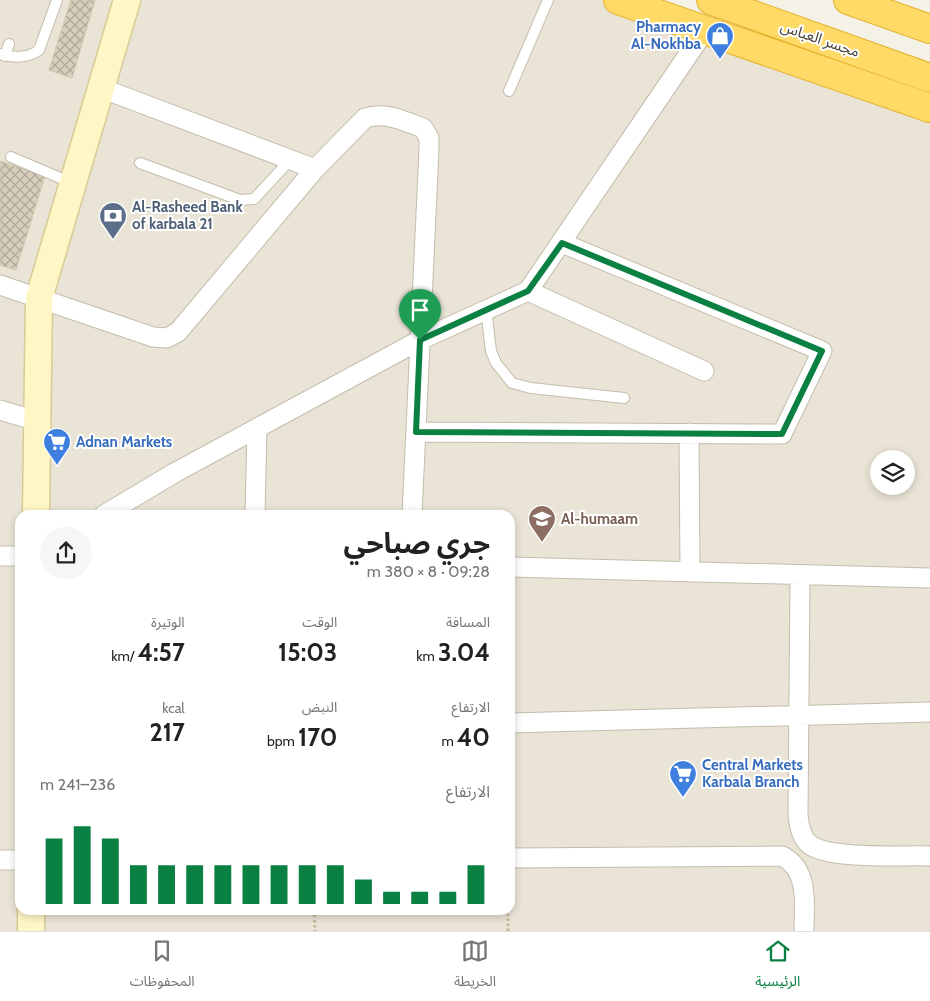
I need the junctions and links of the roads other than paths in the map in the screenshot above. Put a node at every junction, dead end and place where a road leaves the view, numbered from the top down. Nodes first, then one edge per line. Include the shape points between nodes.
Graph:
1 (57, 0) edge
2 (127, 0) edge
3 (548, 0) edge
4 (618, 0) edge
5 (711, 0) edge
6 (767, 0) edge
7 (848, 0) edge
8 (930, 29) edge
9 (704, 30) junction
10 (9, 44) dead end
11 (2, 55) edge
12 (930, 57) edge
13 (930, 78) edge
14 (101, 88) junction
15 (509, 91) dead end
16 (930, 108) edge
17 (11, 157) dead end
18 (290, 160) junction
19 (140, 163) dead end
20 (315, 169) junction
21 (73, 183) junction
22 (562, 243) junction
23 (0, 285) edge
24 (528, 291) junction
25 (39, 298) junction
26 (486, 309) junction
27 (420, 340) junction
28 (704, 371) dead end
29 (624, 398) dead end
30 (0, 410) edge
31 (37, 421) junction
32 (257, 428) junction
33 (416, 432) junction
34 (689, 433) junction
35 (36, 510) edge
36 (112, 510) edge
37 (255, 510) edge
38 (412, 510) edge
39 (0, 556) edge
40 (15, 556) edge
41 (515, 568) edge
42 (690, 572) junction
43 (800, 575) junction
44 (930, 578) edge
45 (930, 712) edge
46 (800, 715) junction
47 (515, 723) edge
48 (930, 856) edge
49 (515, 858) edge
50 (0, 860) edge
51 (15, 860) edge
52 (31, 915) edge
53 (31, 931) edge
54 (804, 931) edge

1 - 11 lane via 39,50 18,57
2 - 14 main road
3 - 15 lane
4 - 9 highway
5 - 13 highway, مجسر العباس
6 - 12 highway, مجسر العباس
7 - 8 highway
9 - 16 highway
9 - 22 street
10 - 11 lane
14 - 18 street
14 - 21 main road
17 - 21 lane
18 - 19 lane via 254,198 240,200
18 - 20 street
20 - 25 street via 178,332 167,338
20 - 27 street via 365,118 385,114 423,128 429,150
21 - 25 main road
22 - 24 street
22 - 34 street via 822,351 782,434
23 - 25 street
24 - 26 street
24 - 28 street
25 - 31 main road
26 - 27 street
26 - 29 lane via 491,351 496,364 512,384
27 - 32 street
27 - 33 street
30 - 31 street
31 - 35 main road
32 - 36 street
32 - 37 street
33 - 34 street
33 - 38 street
34 - 42 street
39 - 40 street
41 - 42 street
42 - 43 street
43 - 44 street
43 - 46 street
45 - 46 street
46 - 47 street
46 - 48 street via 798,816 809,844 840,854
49 - 54 street via 782,856 794,864 802,880
50 - 51 street
52 - 53 main road

